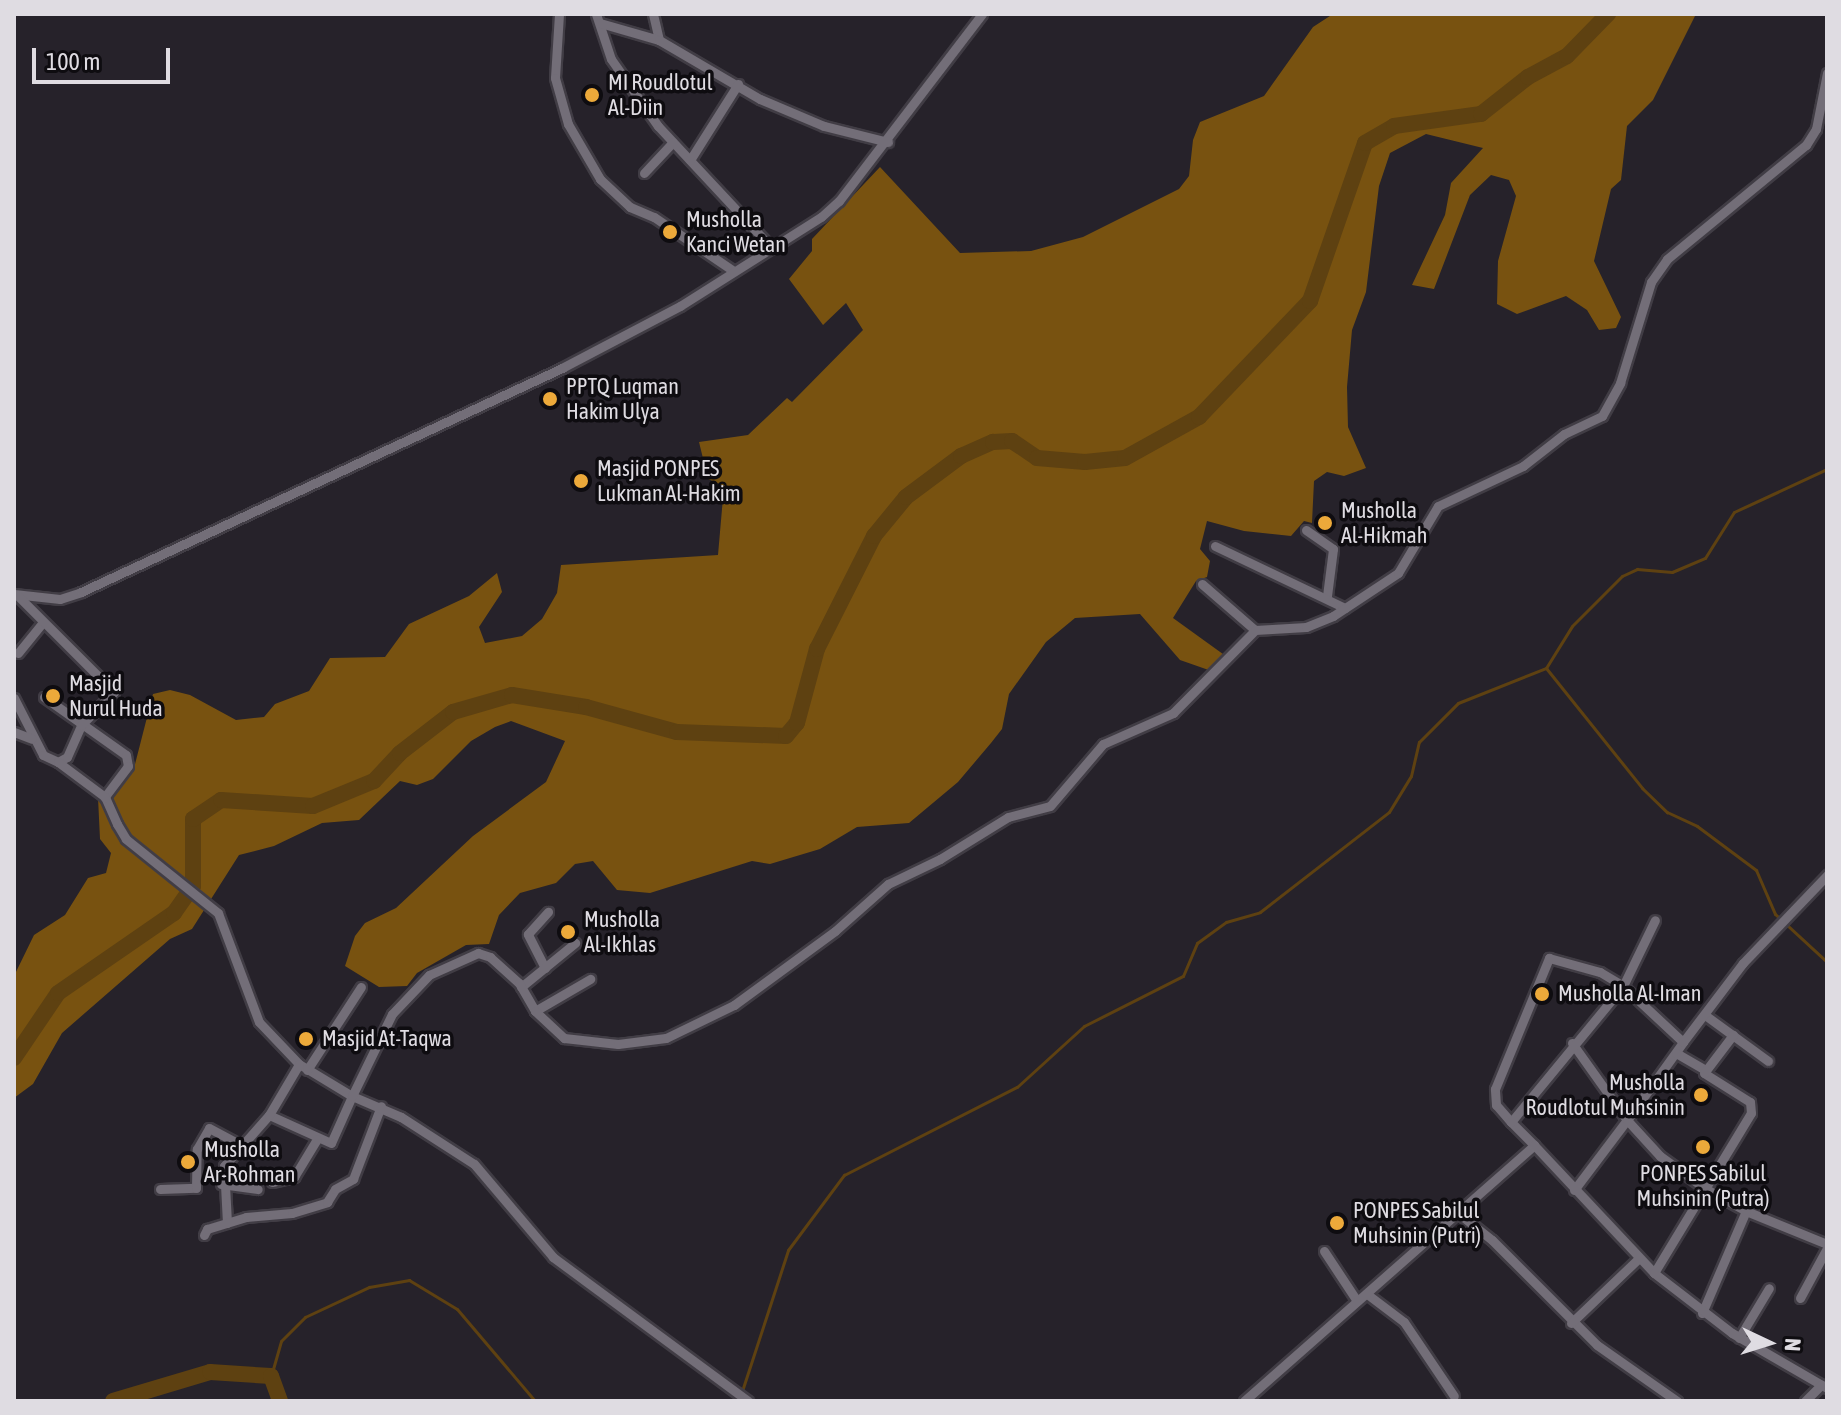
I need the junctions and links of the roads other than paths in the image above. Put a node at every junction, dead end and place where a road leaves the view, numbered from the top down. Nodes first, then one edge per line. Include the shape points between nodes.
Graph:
1 (559, 14) edge
2 (653, 14) edge
3 (982, 14) edge
4 (598, 19) edge
5 (659, 40) junction
6 (1827, 73) edge
7 (738, 84) junction
8 (673, 142) junction
9 (888, 142) junction
10 (690, 160) junction
11 (644, 173) dead end
12 (770, 246) junction
13 (732, 270) junction
14 (1306, 530) dead end
15 (1215, 546) dead end
16 (1202, 584) dead end
17 (16, 595) edge
18 (1327, 596) junction
19 (1345, 608) junction
20 (42, 623) junction
21 (1255, 630) junction
22 (18, 653) dead end
23 (44, 697) dead end
24 (14, 698) edge
25 (81, 725) junction
26 (14, 732) edge
27 (32, 739) junction
28 (58, 762) junction
29 (105, 797) junction
30 (1827, 875) edge
31 (548, 912) dead end
32 (1655, 920) dead end
33 (575, 943) dead end
34 (545, 968) junction
35 (590, 979) dead end
36 (1623, 986) junction
37 (361, 987) dead end
38 (521, 987) junction
39 (535, 1011) junction
40 (1705, 1015) junction
41 (1733, 1035) junction
42 (1683, 1042) junction
43 (1572, 1043) junction
44 (1676, 1053) junction
45 (1768, 1061) dead end
46 (303, 1067) junction
47 (1704, 1069) junction
48 (352, 1096) junction
49 (381, 1106) junction
50 (269, 1115) junction
51 (1627, 1120) junction
52 (1511, 1122) junction
53 (317, 1139) junction
54 (239, 1144) junction
55 (1534, 1145) junction
56 (272, 1182) dead end
57 (221, 1184) junction
58 (160, 1189) dead end
59 (258, 1189) dead end
60 (1706, 1189) junction
61 (1574, 1190) junction
62 (1746, 1211) junction
63 (1458, 1213) junction
64 (227, 1223) junction
65 (204, 1235) dead end
66 (1827, 1246) edge
67 (1324, 1251) dead end
68 (1638, 1259) junction
69 (1654, 1273) junction
70 (1769, 1288) dead end
71 (1367, 1294) junction
72 (1800, 1298) dead end
73 (1357, 1301) junction
74 (1702, 1313) junction
75 (1571, 1323) junction
76 (1739, 1338) junction
77 (1824, 1386) edge
78 (1454, 1396) dead end
79 (748, 1401) edge
80 (1244, 1401) edge
81 (1677, 1401) edge
82 (1805, 1401) edge

1 - 13 street via 555,78 568,124 600,179 616,198
2 - 5 street
3 - 9 street
4 - 5 street
4 - 8 street via 611,59
5 - 7 street
6 - 19 street via 1813,137 1667,259 1651,282 1620,383 1602,416 1564,434 1523,466 1438,506 1398,573
7 - 9 street via 824,126
7 - 10 street
8 - 10 street
8 - 11 street
9 - 12 street via 821,217
10 - 12 street
12 - 13 street
13 - 17 street via 633,334 234,523 60,599
14 - 18 street via 1333,549
15 - 18 street
16 - 21 street
17 - 20 street
18 - 19 street
19 - 21 street via 1306,627
20 - 22 street
20 - 25 street via 85,658 113,690
21 - 39 street via 1173,713 1103,744 1050,806 1008,817 888,884 835,931 707,1022 666,1038 595,1043 554,1033
23 - 25 street
24 - 27 street
25 - 28 street via 67,757
25 - 29 street via 127,757 128,766
26 - 27 street
27 - 28 street via 43,755
28 - 29 street
29 - 46 street via 126,839 205,900 224,925 259,1022
30 - 40 street via 1743,963
31 - 34 street via 528,934
32 - 36 street
33 - 34 street
34 - 38 street
35 - 39 street
36 - 42 street
36 - 43 street
36 - 52 street via 1600,972 1549,958 1495,1089 1496,1105
37 - 46 street
38 - 39 street
38 - 48 street via 490,957 478,953 429,975 392,1014
40 - 41 street
40 - 42 street
41 - 45 street
41 - 47 street
42 - 44 street
43 - 51 street
43 - 52 street
44 - 47 street
44 - 51 street
46 - 48 street
46 - 50 street
47 - 60 street via 1752,1109
48 - 49 street
48 - 53 street via 336,1141
49 - 64 street via 353,1179 335,1189 327,1202
49 - 79 street via 474,1164 553,1257
50 - 53 street
50 - 54 street
51 - 60 street via 1660,1156
51 - 61 street
52 - 55 street
53 - 56 street via 294,1177
54 - 57 street via 224,1166
54 - 58 street via 209,1128 197,1149 196,1188
55 - 61 street
55 - 63 street
57 - 59 street
57 - 64 street
60 - 62 street
60 - 69 street
61 - 68 street
62 - 66 street
62 - 74 street
63 - 71 street
63 - 75 street via 1492,1240
64 - 65 street
66 - 72 street
67 - 73 street
68 - 69 street
68 - 75 street
69 - 74 street
70 - 76 street
71 - 73 street
71 - 78 street via 1404,1322
73 - 80 street
74 - 76 street
75 - 81 street
76 - 77 street
77 - 82 street

